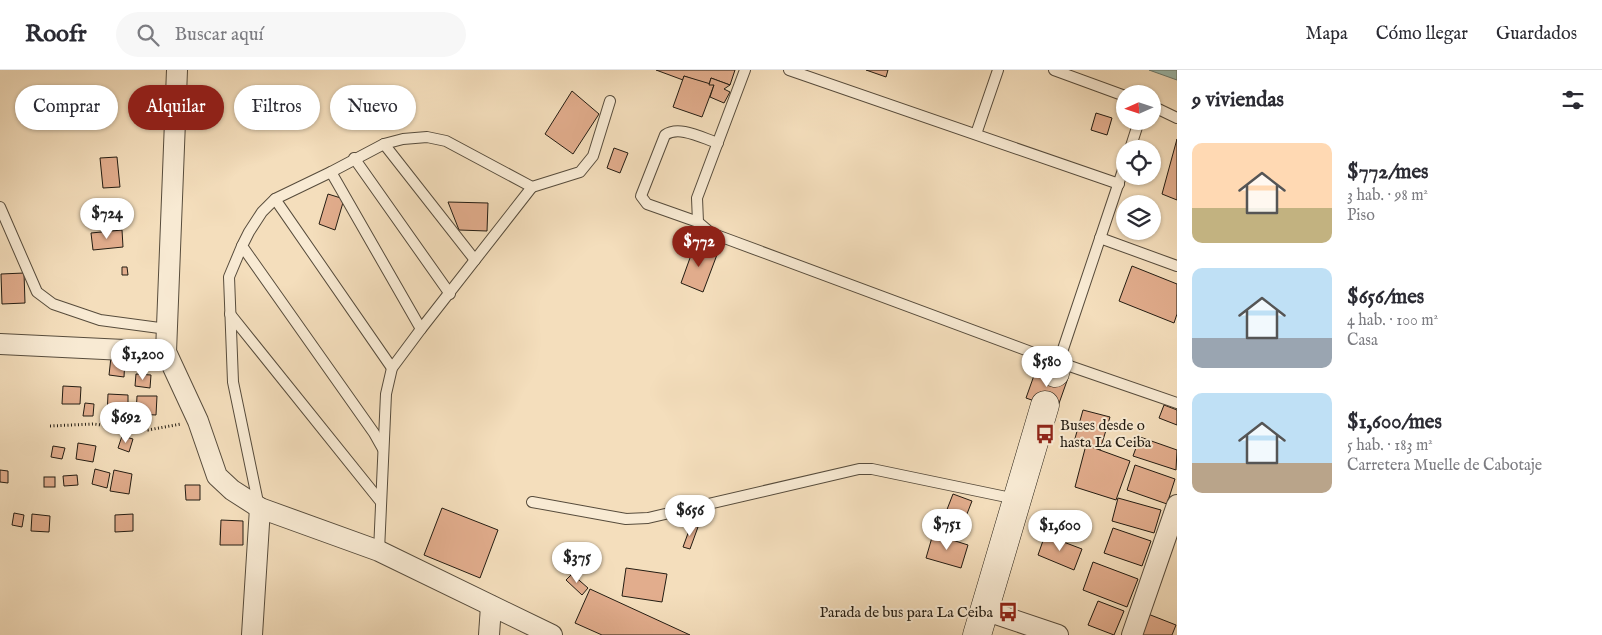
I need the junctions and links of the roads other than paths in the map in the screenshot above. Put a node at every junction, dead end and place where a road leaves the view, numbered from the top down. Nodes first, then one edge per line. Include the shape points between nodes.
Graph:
1 (177, 70) edge
2 (744, 70) edge
3 (789, 70) edge
4 (998, 70) edge
5 (1054, 70) edge
6 (1116, 93) edge
7 (610, 101) dead end
8 (1161, 110) edge
9 (1177, 118) edge
10 (976, 134) junction
11 (718, 143) junction
12 (384, 144) junction
13 (354, 158) junction
14 (331, 172) junction
15 (1116, 183) edge
16 (1118, 185) edge
17 (532, 188) junction
18 (275, 199) junction
19 (0, 207) edge
20 (698, 222) junction
21 (1100, 238) junction
22 (242, 246) junction
23 (475, 260) junction
24 (1177, 266) edge
25 (450, 294) junction
26 (230, 314) junction
27 (421, 328) junction
28 (167, 329) junction
29 (0, 344) edge
30 (166, 352) junction
31 (1057, 367) junction
32 (392, 368) junction
33 (1177, 403) edge
34 (1045, 405) dead end
35 (383, 449) junction
36 (1017, 499) junction
37 (381, 502) junction
38 (532, 502) dead end
39 (1177, 505) edge
40 (260, 508) junction
41 (1171, 545) edge
42 (379, 551) junction
43 (491, 606) junction
44 (980, 622) edge
45 (252, 635) edge
46 (489, 635) edge
47 (552, 635) edge
48 (1058, 635) edge
49 (1132, 635) edge

1 - 28 street
2 - 11 lane
3 - 10 lane
4 - 10 lane
5 - 6 lane
7 - 17 lane via 593,156 580,172
8 - 9 lane
10 - 15 lane
11 - 20 lane via 697,198
11 - 20 lane via 678,130 664,135 641,196 647,204
12 - 13 lane
12 - 17 lane via 427,137 446,141
12 - 23 lane
13 - 14 lane
13 - 25 lane
14 - 18 lane
14 - 27 lane
16 - 21 lane
17 - 23 lane
18 - 22 lane via 262,212
18 - 32 lane
19 - 28 lane via 37,292 52,304 100,320
20 - 31 lane via 711,233
21 - 24 lane
21 - 31 lane
22 - 26 lane via 229,277
22 - 35 lane
23 - 25 lane
25 - 27 lane
26 - 37 lane
26 - 40 lane via 233,382
27 - 32 lane
28 - 30 street
29 - 30 street
30 - 40 street via 198,421 217,476
31 - 33 lane
32 - 35 lane via 386,394
34 - 36 main road
35 - 37 lane
36 - 38 lane via 859,468 648,518 626,519
36 - 44 main road
37 - 42 lane
39 - 41 street
40 - 42 street
40 - 45 street
41 - 49 street
42 - 43 street
43 - 46 street
43 - 47 street
44 - 48 street

